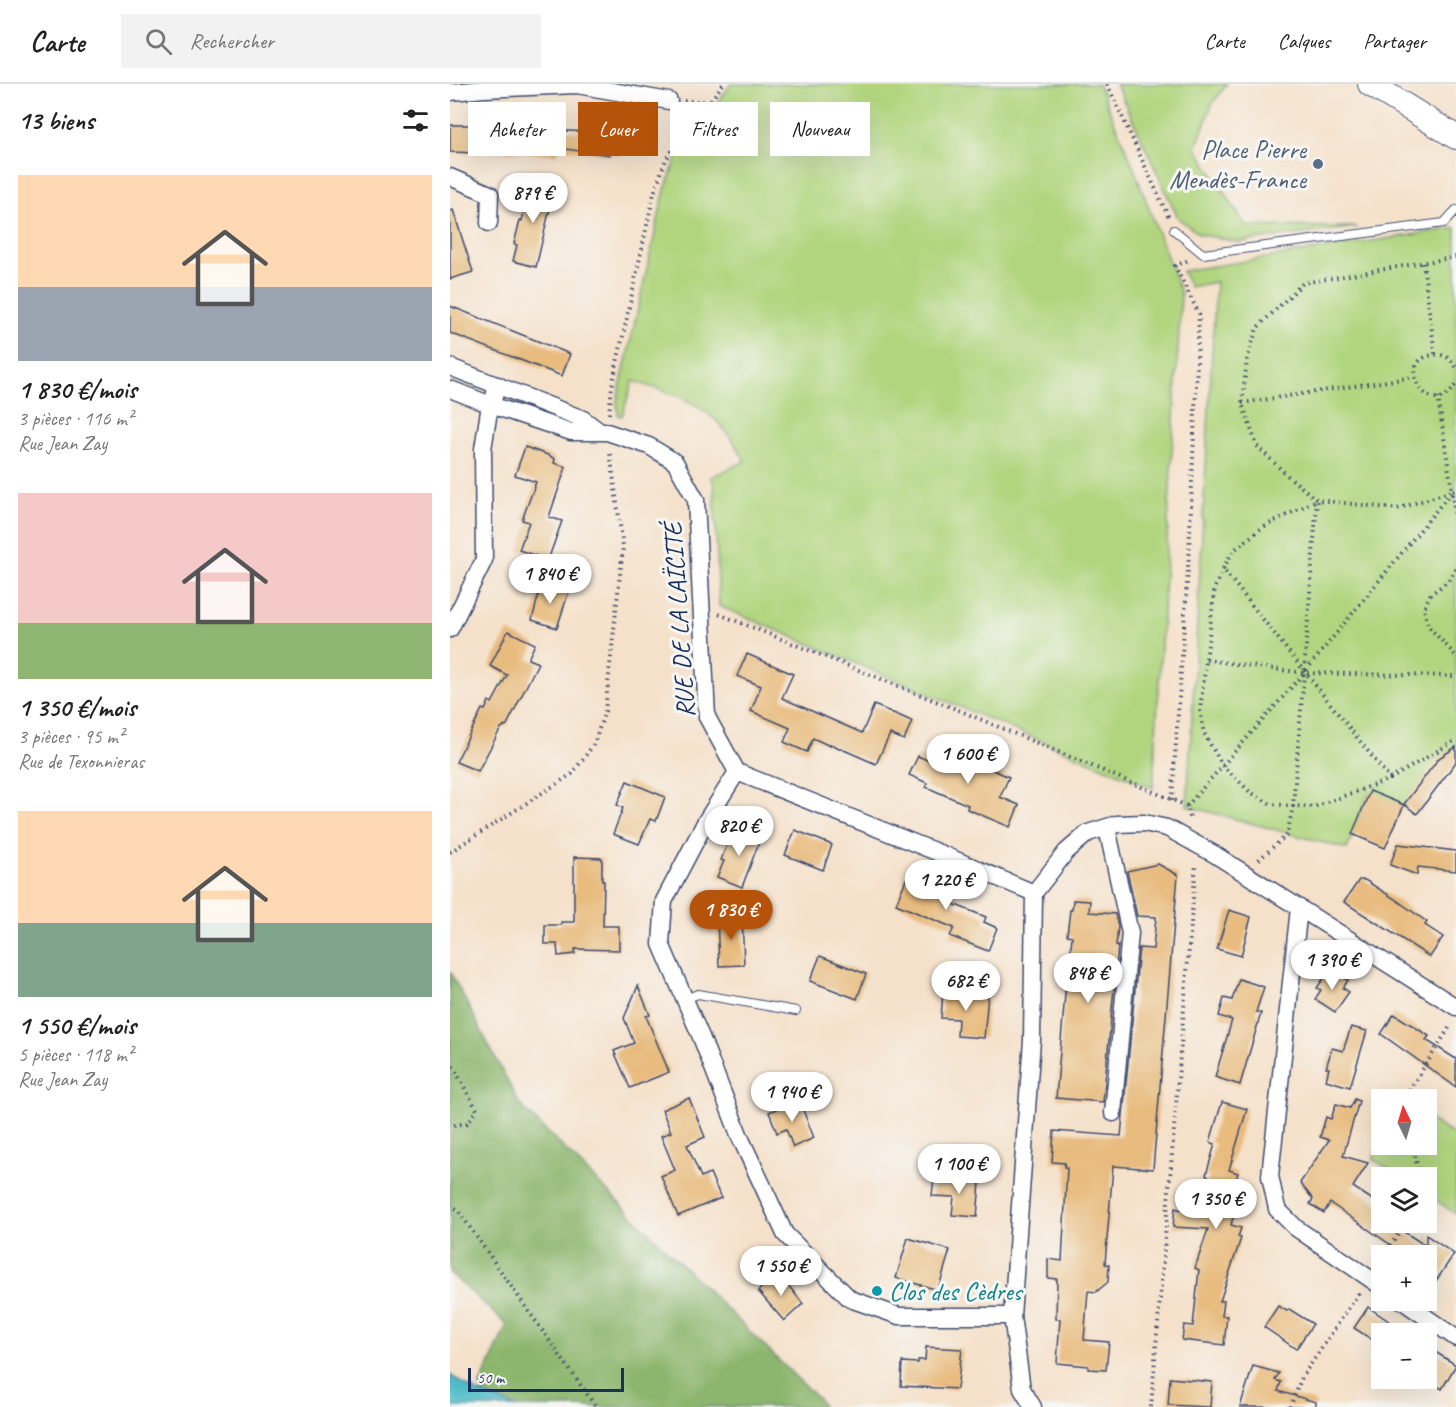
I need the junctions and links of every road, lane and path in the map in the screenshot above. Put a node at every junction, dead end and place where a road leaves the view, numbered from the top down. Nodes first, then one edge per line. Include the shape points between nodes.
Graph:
1 (723, 84) edge
2 (1107, 84) edge
3 (1370, 84) edge
4 (450, 92) edge
5 (669, 101) dead end
6 (1456, 137) edge
7 (450, 177) edge
8 (1456, 210) edge
9 (489, 224) dead end
10 (1174, 230) joint
11 (1203, 254) junction
12 (1456, 257) edge
13 (1423, 263) junction
14 (1435, 354) junction
15 (450, 367) edge
16 (1456, 367) edge
17 (1414, 377) junction
18 (1456, 384) edge
19 (498, 385) junction
20 (450, 389) edge
21 (1438, 397) junction
22 (1242, 403) junction
23 (490, 405) junction
24 (603, 432) junction
25 (1454, 491) edge
26 (1317, 500) junction
27 (1456, 524) edge
28 (1223, 569) junction
29 (1456, 569) edge
30 (702, 607) junction
31 (450, 629) edge
32 (1456, 656) edge
33 (1206, 660) junction
34 (1304, 673) junction
35 (1456, 676) edge
36 (1456, 740) edge
37 (1222, 765) junction
38 (737, 772) junction
39 (1390, 779) junction
40 (1172, 800) junction
41 (1186, 806) junction
42 (1293, 806) junction
43 (1107, 828) junction
44 (1197, 845) junction
45 (450, 852) edge
46 (1244, 873) junction
47 (1034, 893) junction
48 (1299, 908) junction
49 (685, 999) junction
50 (1456, 1007) edge
51 (796, 1011) dead end
52 (1456, 1017) edge
53 (450, 1061) edge
54 (1410, 1089) edge
55 (1113, 1113) dead end
56 (450, 1126) edge
57 (450, 1205) edge
58 (1371, 1280) edge
59 (1371, 1288) edge
60 (1417, 1311) edge
61 (1012, 1316) junction
62 (1456, 1338) edge
63 (594, 1405) edge
64 (1033, 1407) edge
65 (1151, 1407) edge
66 (1290, 1407) edge

1 - 24 path via 666,159 654,193
2 - 10 path
3 - 6 main road
4 - 5 street via 577,85
7 - 9 street via 490,194
8 - 11 lane via 1444,223
10 - 11 lane
11 - 40 path via 1175,266 1199,314 1189,554
12 - 13 path
13 - 14 path
13 - 22 path via 1303,283 1257,328 1247,360
14 - 16 path via 1450,359
14 - 17 path via 1420,361
15 - 19 street
17 - 21 path via 1422,392
17 - 22 path
18 - 21 path via 1446,395
19 - 23 street
19 - 24 street via 583,419
20 - 23 street
21 - 25 path
22 - 26 path via 1257,446
23 - 24 street via 571,432
23 - 31 street via 483,449 484,560
24 - 30 street, RUE DE LA LAÏCITÉ via 649,446 675,462 696,500
24 - 45 path via 623,547 605,711 594,744 572,774
25 - 26 path via 1397,509
25 - 27 path
25 - 34 path
26 - 28 path via 1263,527 1233,551
26 - 34 path
28 - 33 path via 1215,587
28 - 34 path
29 - 32 path via 1430,595 1424,608 1428,626
30 - 38 street, RUE DE LA LAÏCITÉ via 707,717
30 - 40 path
33 - 34 path
33 - 37 path via 1200,710 1204,733
34 - 35 path
34 - 37 path
34 - 39 path
34 - 42 path
36 - 39 path
37 - 41 path
37 - 42 path via 1250,792 1271,804
38 - 47 street
38 - 49 street via 664,901 661,944
39 - 42 path via 1314,807
40 - 41 path
41 - 44 path
42 - 46 path via 1287,835
43 - 44 street via 1144,823 1167,828
43 - 47 street via 1088,833 1066,852
43 - 55 street via 1130,933
44 - 46 street
44 - 65 path
46 - 48 street
47 - 61 street via 1032,1040
48 - 50 street
48 - 58 street via 1270,1176 1277,1209 1296,1228
49 - 51 lane via 698,994
49 - 61 street via 740,1137 785,1234 850,1299 898,1316
52 - 54 path
53 - 56 path via 477,1110 467,1123
57 - 63 path via 457,1209
59 - 66 path via 1302,1377
60 - 62 street
61 - 64 street via 1022,1389

